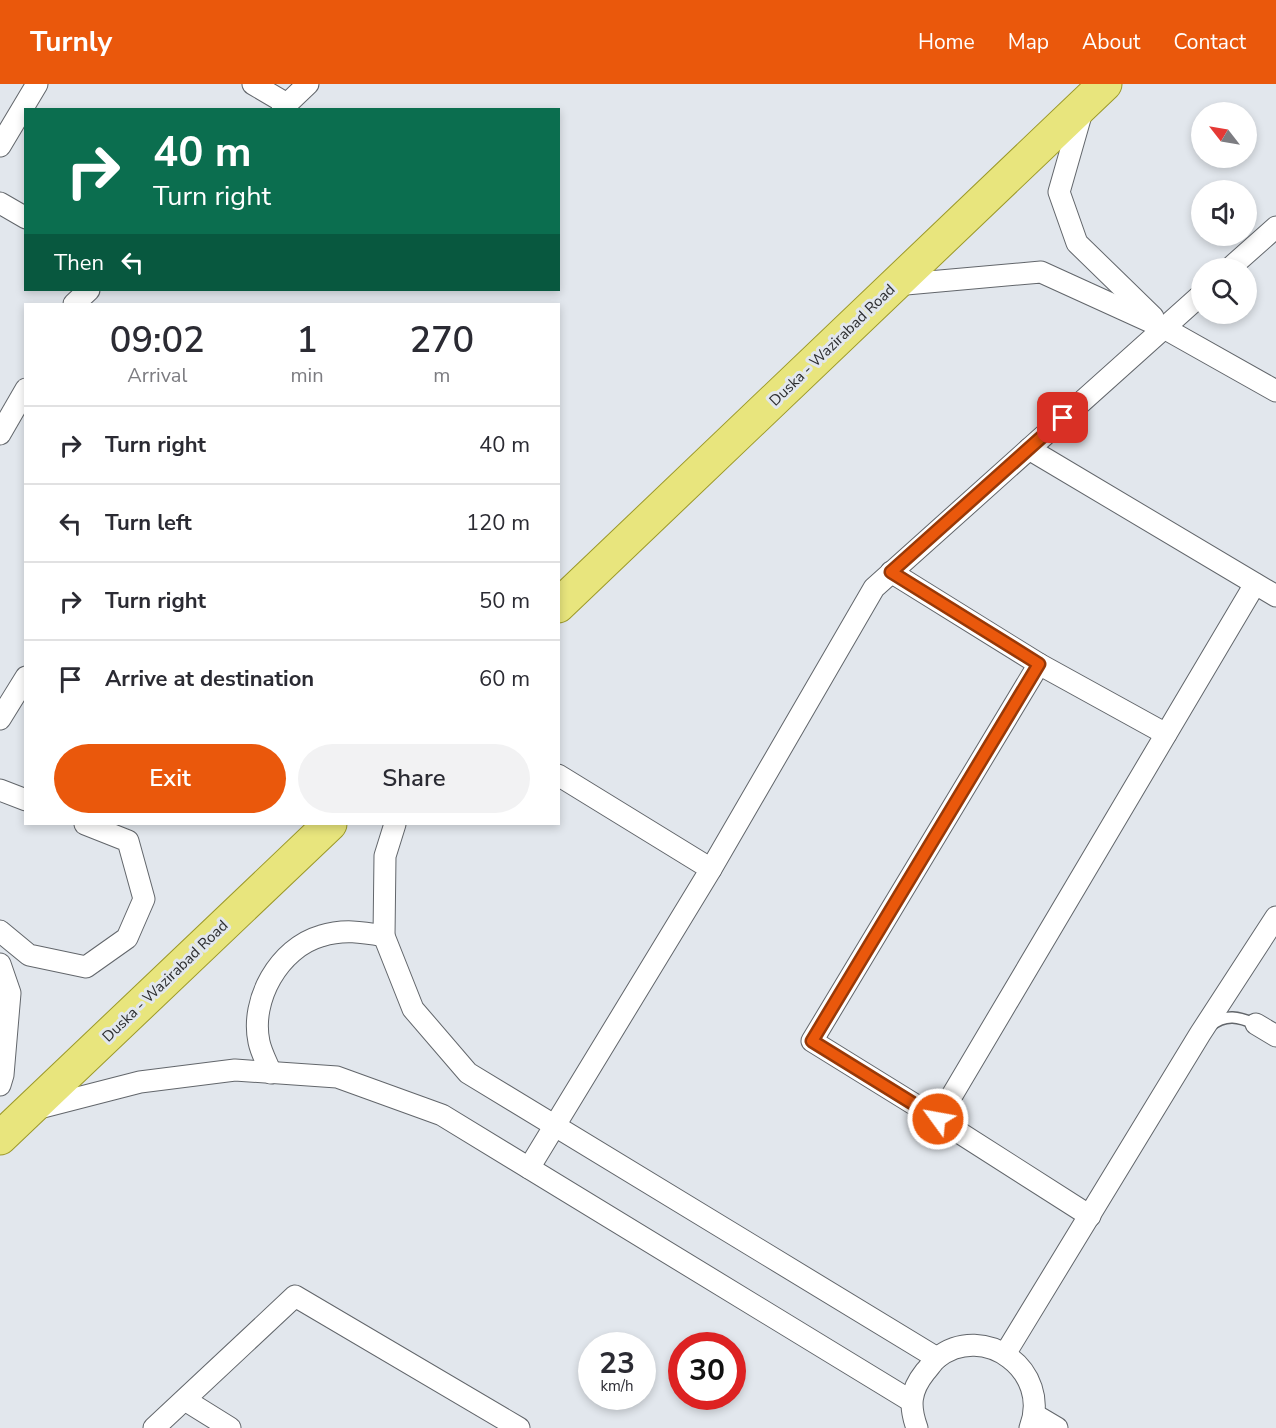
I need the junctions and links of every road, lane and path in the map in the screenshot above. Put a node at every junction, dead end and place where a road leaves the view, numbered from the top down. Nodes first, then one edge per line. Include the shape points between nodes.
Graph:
1 (37, 84) edge
2 (253, 84) edge
3 (308, 84) edge
4 (1095, 94) edge
5 (284, 107) edge
6 (0, 146) edge
7 (0, 203) edge
8 (24, 217) edge
9 (1276, 227) edge
10 (1241, 258) edge
11 (895, 285) junction
12 (88, 291) edge
13 (75, 303) edge
14 (1191, 304) edge
15 (1164, 328) junction
16 (1276, 391) edge
17 (24, 392) edge
18 (0, 434) edge
19 (1029, 449) junction
20 (891, 572) junction
21 (1255, 584) junction
22 (1276, 596) edge
23 (560, 604) edge
24 (1039, 664) junction
25 (24, 680) edge
26 (0, 719) edge
27 (1166, 734) junction
28 (560, 776) edge
29 (0, 790) edge
30 (24, 799) edge
31 (88, 825) edge
32 (329, 825) edge
33 (395, 825) edge
34 (711, 869) junction
35 (1276, 917) edge
36 (0, 931) edge
37 (384, 936) junction
38 (0, 964) edge
39 (1256, 1024) joint
40 (1200, 1034) junction
41 (1276, 1036) edge
42 (271, 1072) junction
43 (0, 1085) edge
44 (29, 1110) junction
45 (938, 1119) junction
46 (555, 1125) junction
47 (0, 1138) edge
48 (529, 1168) junction
49 (1090, 1216) junction
50 (1005, 1354) junction
51 (937, 1358) junction
52 (184, 1400) junction
53 (911, 1401) junction
54 (1032, 1421) edge
55 (154, 1428) edge
56 (230, 1428) edge
57 (519, 1428) edge
58 (917, 1428) edge
59 (1057, 1428) edge

1 - 6 street
2 - 5 street
3 - 5 street
4 - 11 main road, Duska - Wazirabad Road
4 - 15 street via 1059,192 1077,243
7 - 8 street
9 - 10 street
11 - 15 street via 1041,272
11 - 23 main road, Duska - Wazirabad Road
12 - 13 street
14 - 15 street
15 - 16 street
15 - 19 street
17 - 18 street
19 - 20 street
19 - 21 street
20 - 24 street
20 - 34 street via 874,588
21 - 22 street
21 - 27 street
24 - 27 street
24 - 45 street via 812,1041
25 - 26 street
27 - 45 street
28 - 34 street
29 - 30 street
31 - 36 street via 128,841 144,899 127,938 86,967 28,955
32 - 44 main road, Duska - Wazirabad Road
33 - 37 street via 385,856
34 - 46 street
35 - 40 street
37 - 42 street via 352,930 319,936 291,952 270,978 258,1009 259,1042
37 - 46 street via 413,1009 468,1073
38 - 43 street via 10,993
39 - 40 lane via 1236,1016 1216,1022
39 - 41 street
40 - 49 street
42 - 44 street via 235,1070 140,1082
42 - 48 street via 337,1077 442,1115
44 - 47 main road, Duska - Wazirabad Road
45 - 49 street
46 - 48 street
46 - 51 street
48 - 53 street
49 - 50 street
50 - 51 street via 981,1346 958,1347
50 - 54 street via 1025,1372 1034,1392
51 - 53 street via 921,1377
52 - 55 street
52 - 56 street
52 - 57 street via 296,1296
53 - 58 street
54 - 59 street

